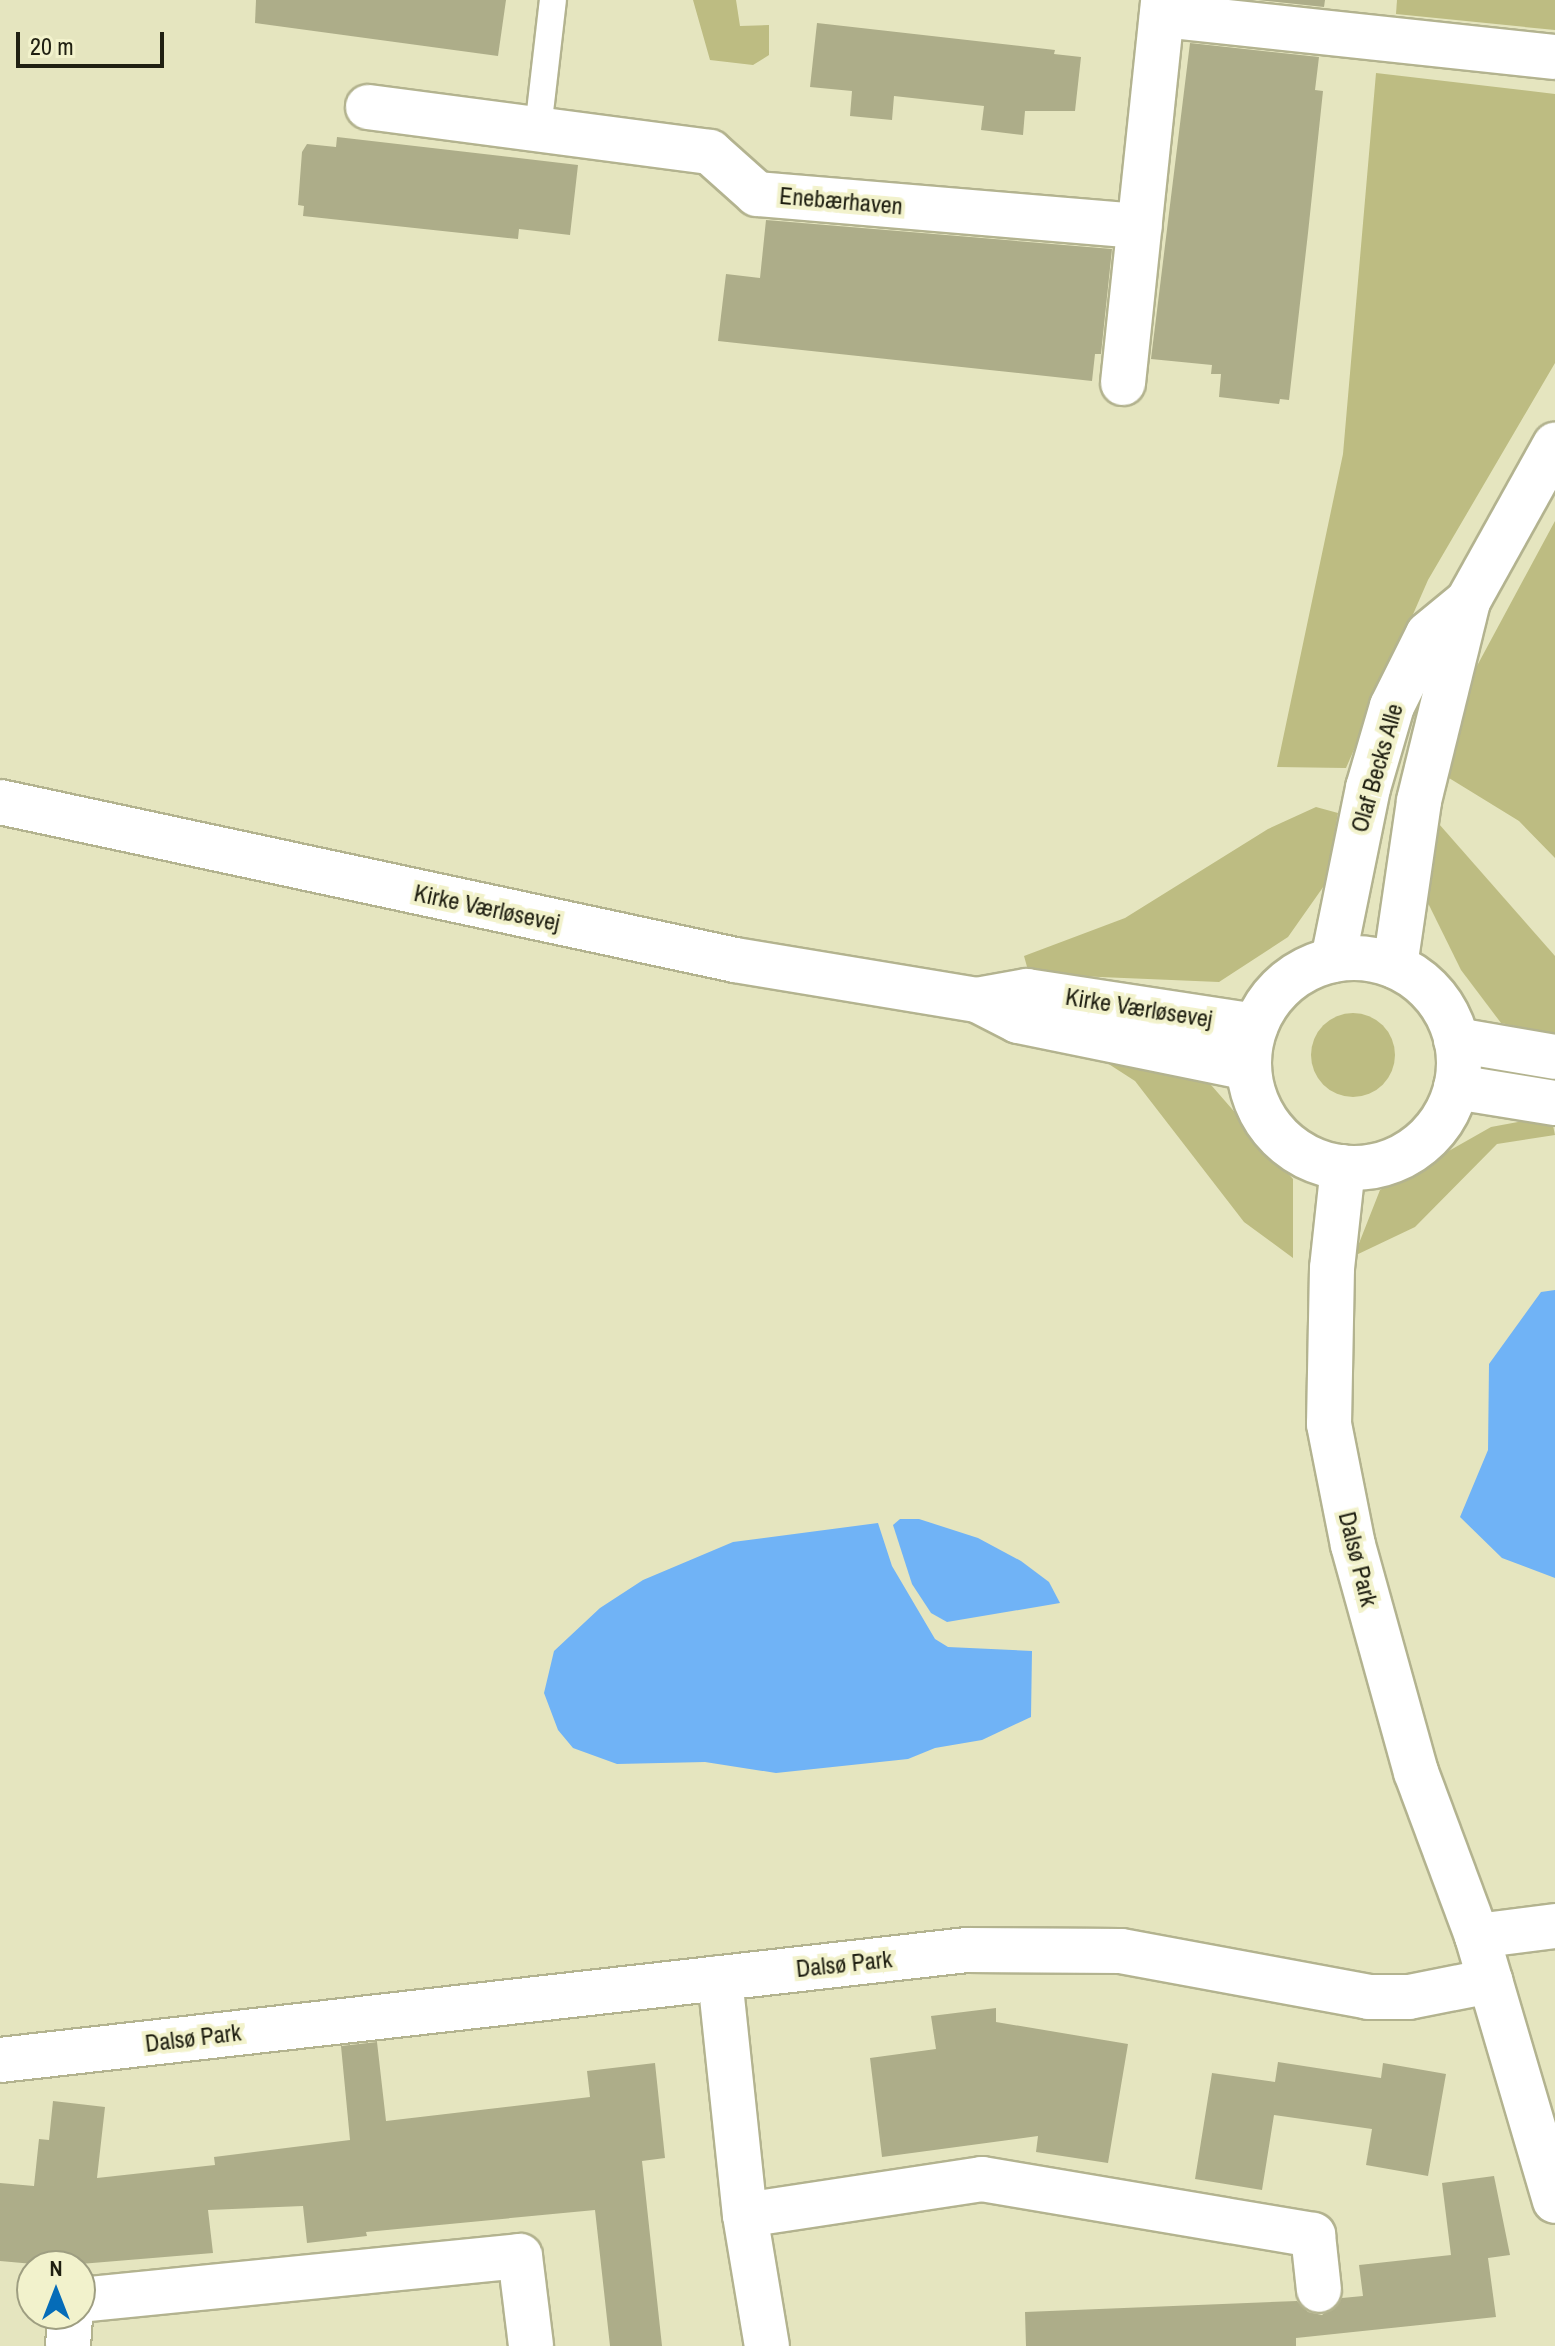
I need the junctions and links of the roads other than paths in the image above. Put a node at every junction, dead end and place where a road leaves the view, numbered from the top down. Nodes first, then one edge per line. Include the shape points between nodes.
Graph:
1 (553, 0) edge
2 (1163, 8) edge
3 (1555, 57) edge
4 (368, 107) dead end
5 (538, 129) junction
6 (1140, 226) junction
7 (1123, 383) dead end
8 (1555, 445) edge
9 (1468, 601) junction
10 (0, 802) edge
11 (1333, 960) junction
12 (1395, 966) junction
13 (1456, 1040) junction
14 (1252, 1047) junction
15 (1555, 1057) edge
16 (1456, 1087) junction
17 (1555, 1103) edge
18 (1343, 1167) junction
19 (1555, 1926) edge
20 (1477, 1936) junction
21 (720, 1978) junction
22 (1490, 1981) junction
23 (0, 2060) edge
24 (1555, 2201) edge
25 (745, 2215) junction
26 (1319, 2290) dead end
27 (96, 2298) edge
28 (531, 2346) edge
29 (767, 2346) edge

1 - 5 lane
2 - 3 street
2 - 6 street
4 - 5 street, Enebærhaven
5 - 6 street, Enebærhaven via 710,152 757,194
6 - 7 street
8 - 9 street, Olaf Becks Alle
9 - 11 street, Olaf Becks Alle via 1428,634 1392,706 1368,788
9 - 12 street, Olaf Becks Alle via 1419,801
10 - 14 street, Kirke Værløsevej via 721,957 977,1000 1027,991
11 - 12 street via 1354,957
11 - 14 street via 1285,983
12 - 13 street via 1438,1000
13 - 15 street
13 - 16 street
14 - 18 street via 1256,1101 1281,1139 1310,1158
16 - 17 street
16 - 18 street via 1442,1119 1410,1151 1378,1165
18 - 20 street, Dalsø Park via 1332,1268 1329,1424 1353,1545 1416,1772
19 - 20 street
20 - 22 street, Dalsø Park
21 - 22 street, Dalsø Park via 967,1950 1121,1951 1368,1997 1409,1997
21 - 23 street, Dalsø Park
21 - 25 street
22 - 24 street, Dalsø Park
25 - 26 street via 982,2179 1313,2235
25 - 29 street
27 - 28 street via 520,2256

